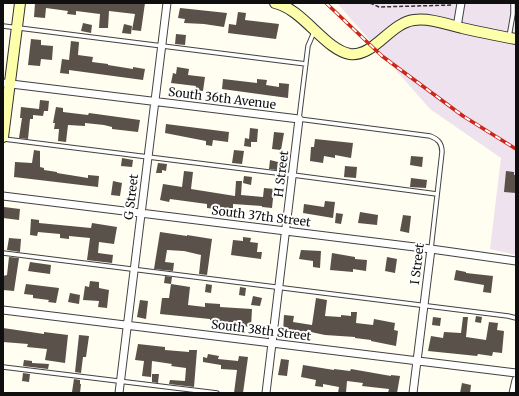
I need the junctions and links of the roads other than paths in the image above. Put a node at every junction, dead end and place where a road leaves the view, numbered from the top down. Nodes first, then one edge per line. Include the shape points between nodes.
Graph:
1 (20, 3) edge
2 (166, 3) edge
3 (275, 3) edge
4 (513, 3) edge
5 (461, 4) edge
6 (3, 26) edge
7 (457, 27) junction
8 (16, 28) junction
9 (315, 30) junction
10 (513, 39) edge
11 (161, 46) junction
12 (306, 64) junction
13 (6, 83) edge
14 (155, 101) junction
15 (299, 119) junction
16 (3, 138) edge
17 (437, 139) joint
18 (148, 157) junction
19 (293, 174) junction
20 (437, 194) junction
21 (3, 196) edge
22 (141, 213) junction
23 (286, 231) junction
24 (431, 249) junction
25 (3, 253) edge
26 (516, 261) edge
27 (134, 270) junction
28 (279, 288) junction
29 (424, 305) junction
30 (3, 310) edge
31 (516, 318) edge
32 (127, 326) junction
33 (272, 343) junction
34 (417, 361) junction
35 (3, 367) edge
36 (516, 373) edge
37 (516, 380) edge
38 (120, 381) junction
39 (119, 393) edge
40 (218, 393) edge
41 (266, 393) edge
42 (413, 393) edge
43 (513, 393) edge

1 - 8 street
2 - 11 street, G Street
3 - 9 street via 291,10
4 - 10 lane
5 - 7 street
6 - 8 lane
7 - 9 street via 432,21 412,20 402,24 370,48 356,54 342,51
7 - 10 street
8 - 11 lane
8 - 13 street
9 - 12 lane, H Street via 308,46
11 - 12 lane
11 - 14 street, G Street
12 - 15 lane, H Street
13 - 14 street, South 36th Avenue
13 - 16 street
14 - 15 street, South 36th Avenue
14 - 18 street, G Street
15 - 17 lane, South 36th Avenue
15 - 19 street, H Street
16 - 18 lane
17 - 20 lane, I Street via 442,146
18 - 19 lane
18 - 22 street, G Street
19 - 20 lane
19 - 23 street, H Street
20 - 24 lane, I Street
21 - 22 street, South 37th Street
22 - 23 street, South 37th Street
22 - 27 street, G Street
23 - 24 street, South 37th Street
23 - 28 street, H Street
24 - 26 street, South 37th Street
24 - 29 street, I Street
25 - 27 lane
27 - 28 lane
27 - 32 street, G Street
28 - 29 lane
28 - 33 street, H Street
29 - 31 lane
29 - 34 street, I Street
30 - 32 street, South 38th Street
32 - 33 street, South 38th Street
32 - 38 street, G Street
33 - 34 street, South 38th Street
33 - 41 street, H Street
34 - 36 street, South 38th Street
34 - 42 street, I Street
35 - 38 lane
37 - 43 street
38 - 39 street, G Street
38 - 40 lane

